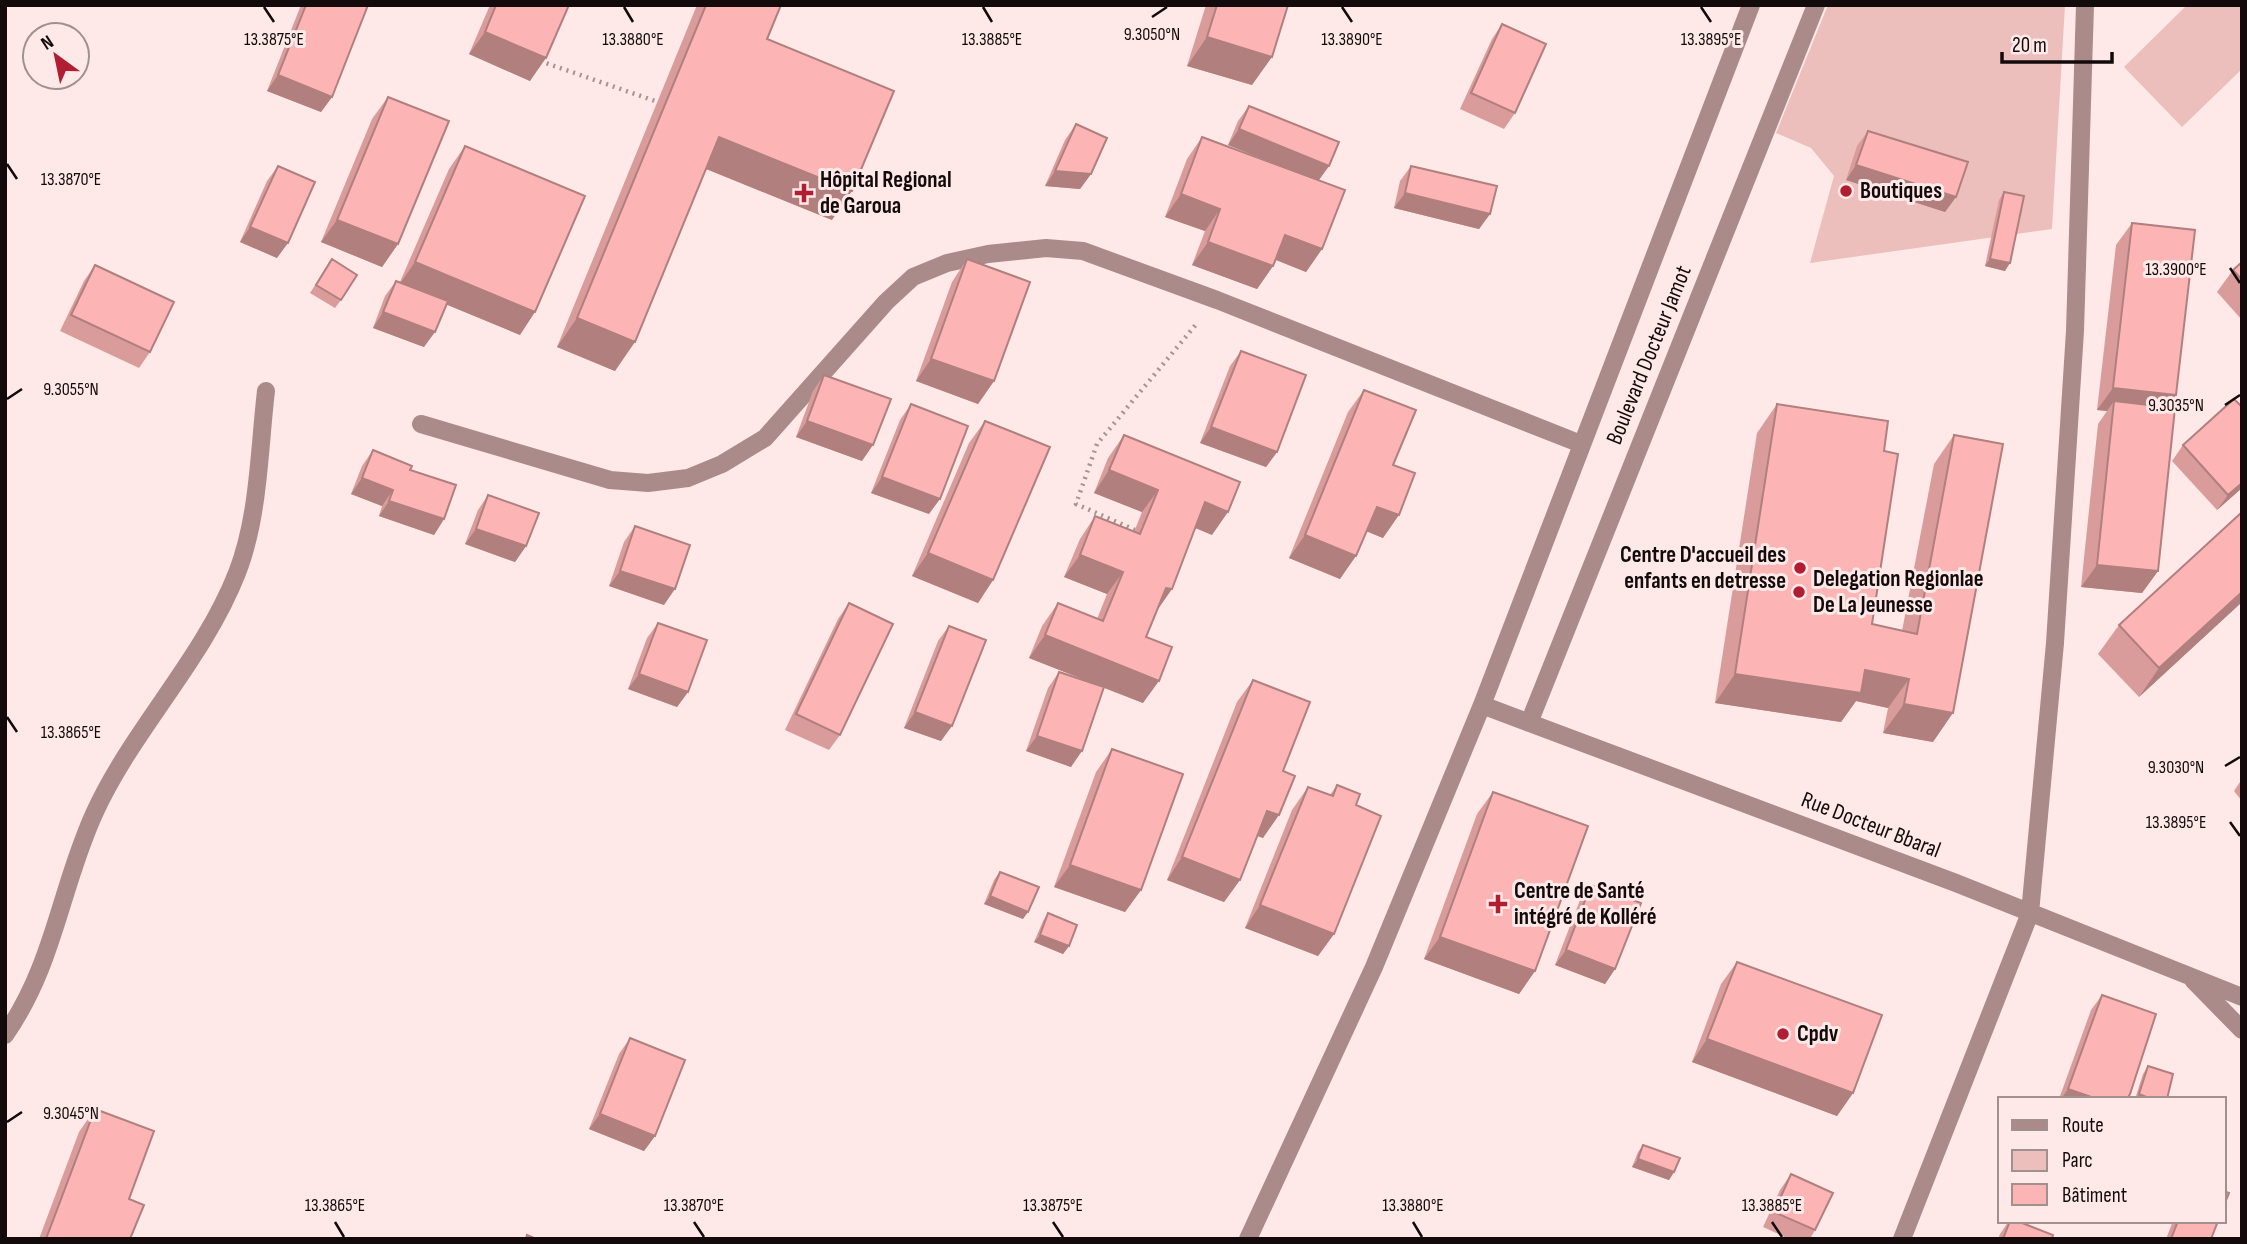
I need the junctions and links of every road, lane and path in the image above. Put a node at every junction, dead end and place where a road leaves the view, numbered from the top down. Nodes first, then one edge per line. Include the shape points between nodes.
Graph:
1 (1751, 5) edge
2 (1816, 5) edge
3 (2085, 5) edge
4 (539, 60) edge
5 (658, 102) dead end
6 (1217, 300) junction
7 (266, 391) dead end
8 (421, 424) dead end
9 (1581, 444) junction
10 (1135, 530) edge
11 (1482, 705) junction
12 (1529, 723) junction
13 (2030, 913) junction
14 (2189, 975) junction
15 (2242, 997) edge
16 (2242, 1030) edge
17 (5, 1035) edge
18 (1248, 1239) edge
19 (1902, 1239) edge

1 - 9 street, Boulevard Docteur Jamot
2 - 12 street, Boulevard Docteur Jamot
3 - 13 street via 2075,331 2055,643
4 - 5 path
6 - 8 street via 1083,251 1046,248 947,263 913,277 886,302 765,438 688,478 610,480
6 - 9 street
6 - 10 path via 1097,444 1076,504
7 - 17 street via 248,540 237,574 218,613 93,815 41,970 27,1003
9 - 11 street, Boulevard Docteur Jamot
11 - 12 street, Rue Docteur Bbaral
11 - 18 street, Boulevard Docteur Jamot via 1374,967
12 - 13 street, Rue Docteur Bbaral
13 - 14 street, Rue Docteur Bbaral
13 - 19 street
14 - 15 street, Rue Docteur Bbaral
14 - 16 street

